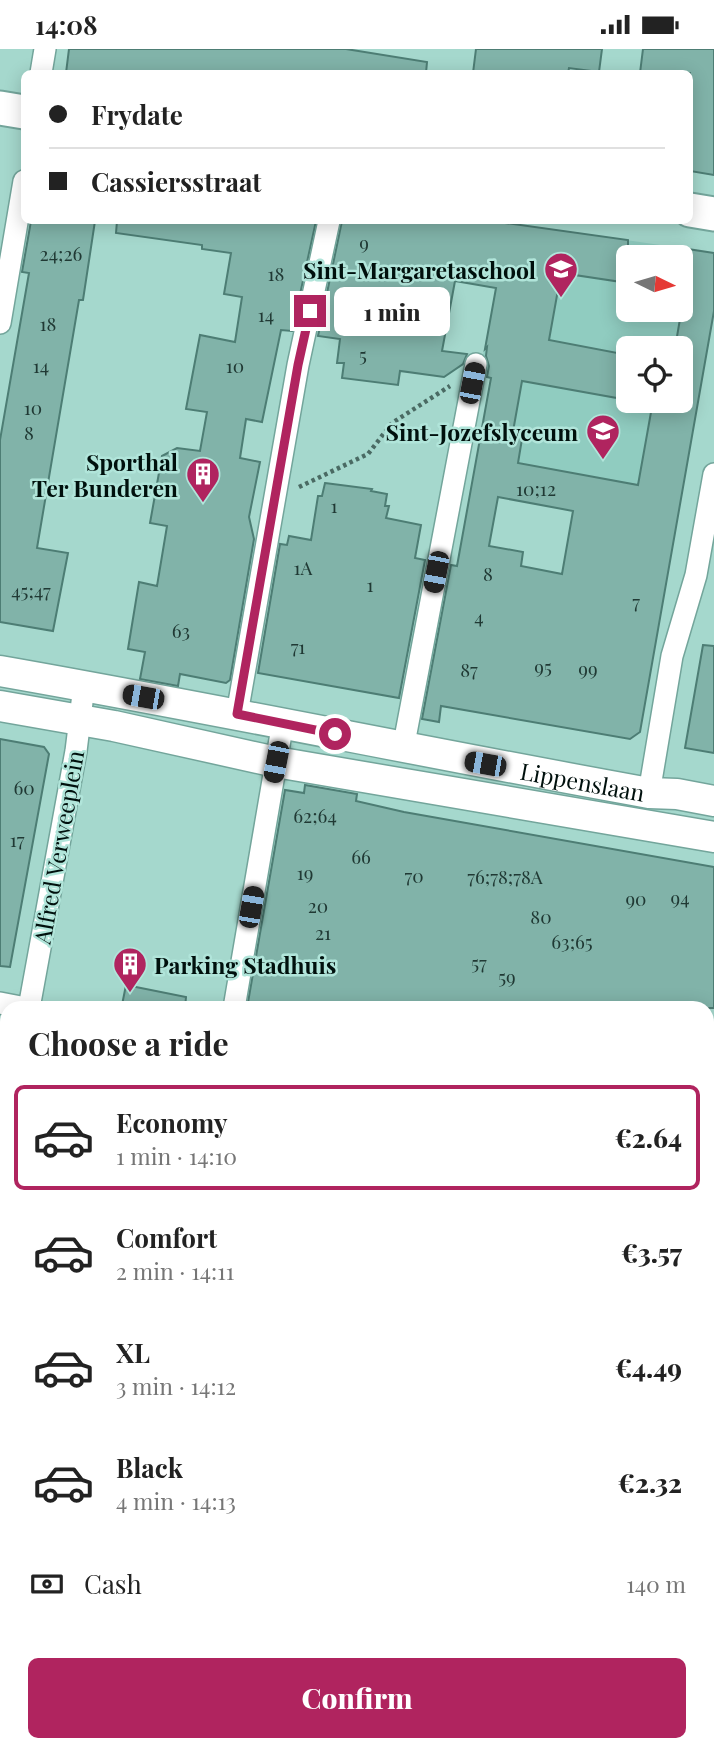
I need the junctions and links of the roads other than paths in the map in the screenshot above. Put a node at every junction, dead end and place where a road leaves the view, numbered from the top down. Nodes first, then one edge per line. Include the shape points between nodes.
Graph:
1 (45, 49) edge
2 (42, 70) edge
3 (0, 108) edge
4 (21, 112) edge
5 (21, 199) edge
6 (693, 210) edge
7 (714, 214) edge
8 (328, 224) edge
9 (0, 323) edge
10 (474, 373) road end
11 (714, 474) edge
12 (0, 671) edge
13 (84, 686) junction
14 (0, 706) edge
15 (237, 714) junction
16 (80, 721) junction
17 (283, 722) junction
18 (403, 749) junction
19 (276, 762) junction
20 (649, 793) junction
21 (714, 801) edge
22 (714, 837) edge
23 (28, 1001) edge
24 (235, 1001) edge

1 - 2 street
3 - 4 main road
5 - 9 street
6 - 7 main road
8 - 15 street via 298,365
10 - 18 street
11 - 20 street via 696,575 672,656
12 - 13 main road, Lippenslaan
13 - 15 main road, Lippenslaan
13 - 16 street, Alfred Verweeplein
14 - 16 main road, Lippenslaan
15 - 17 main road, Lippenslaan
16 - 19 main road, Lippenslaan
16 - 23 street, Alfred Verweeplein
17 - 18 main road, Lippenslaan
17 - 19 street
18 - 20 main road, Lippenslaan
19 - 22 main road, Lippenslaan
19 - 24 street
20 - 21 main road, Lippenslaan

